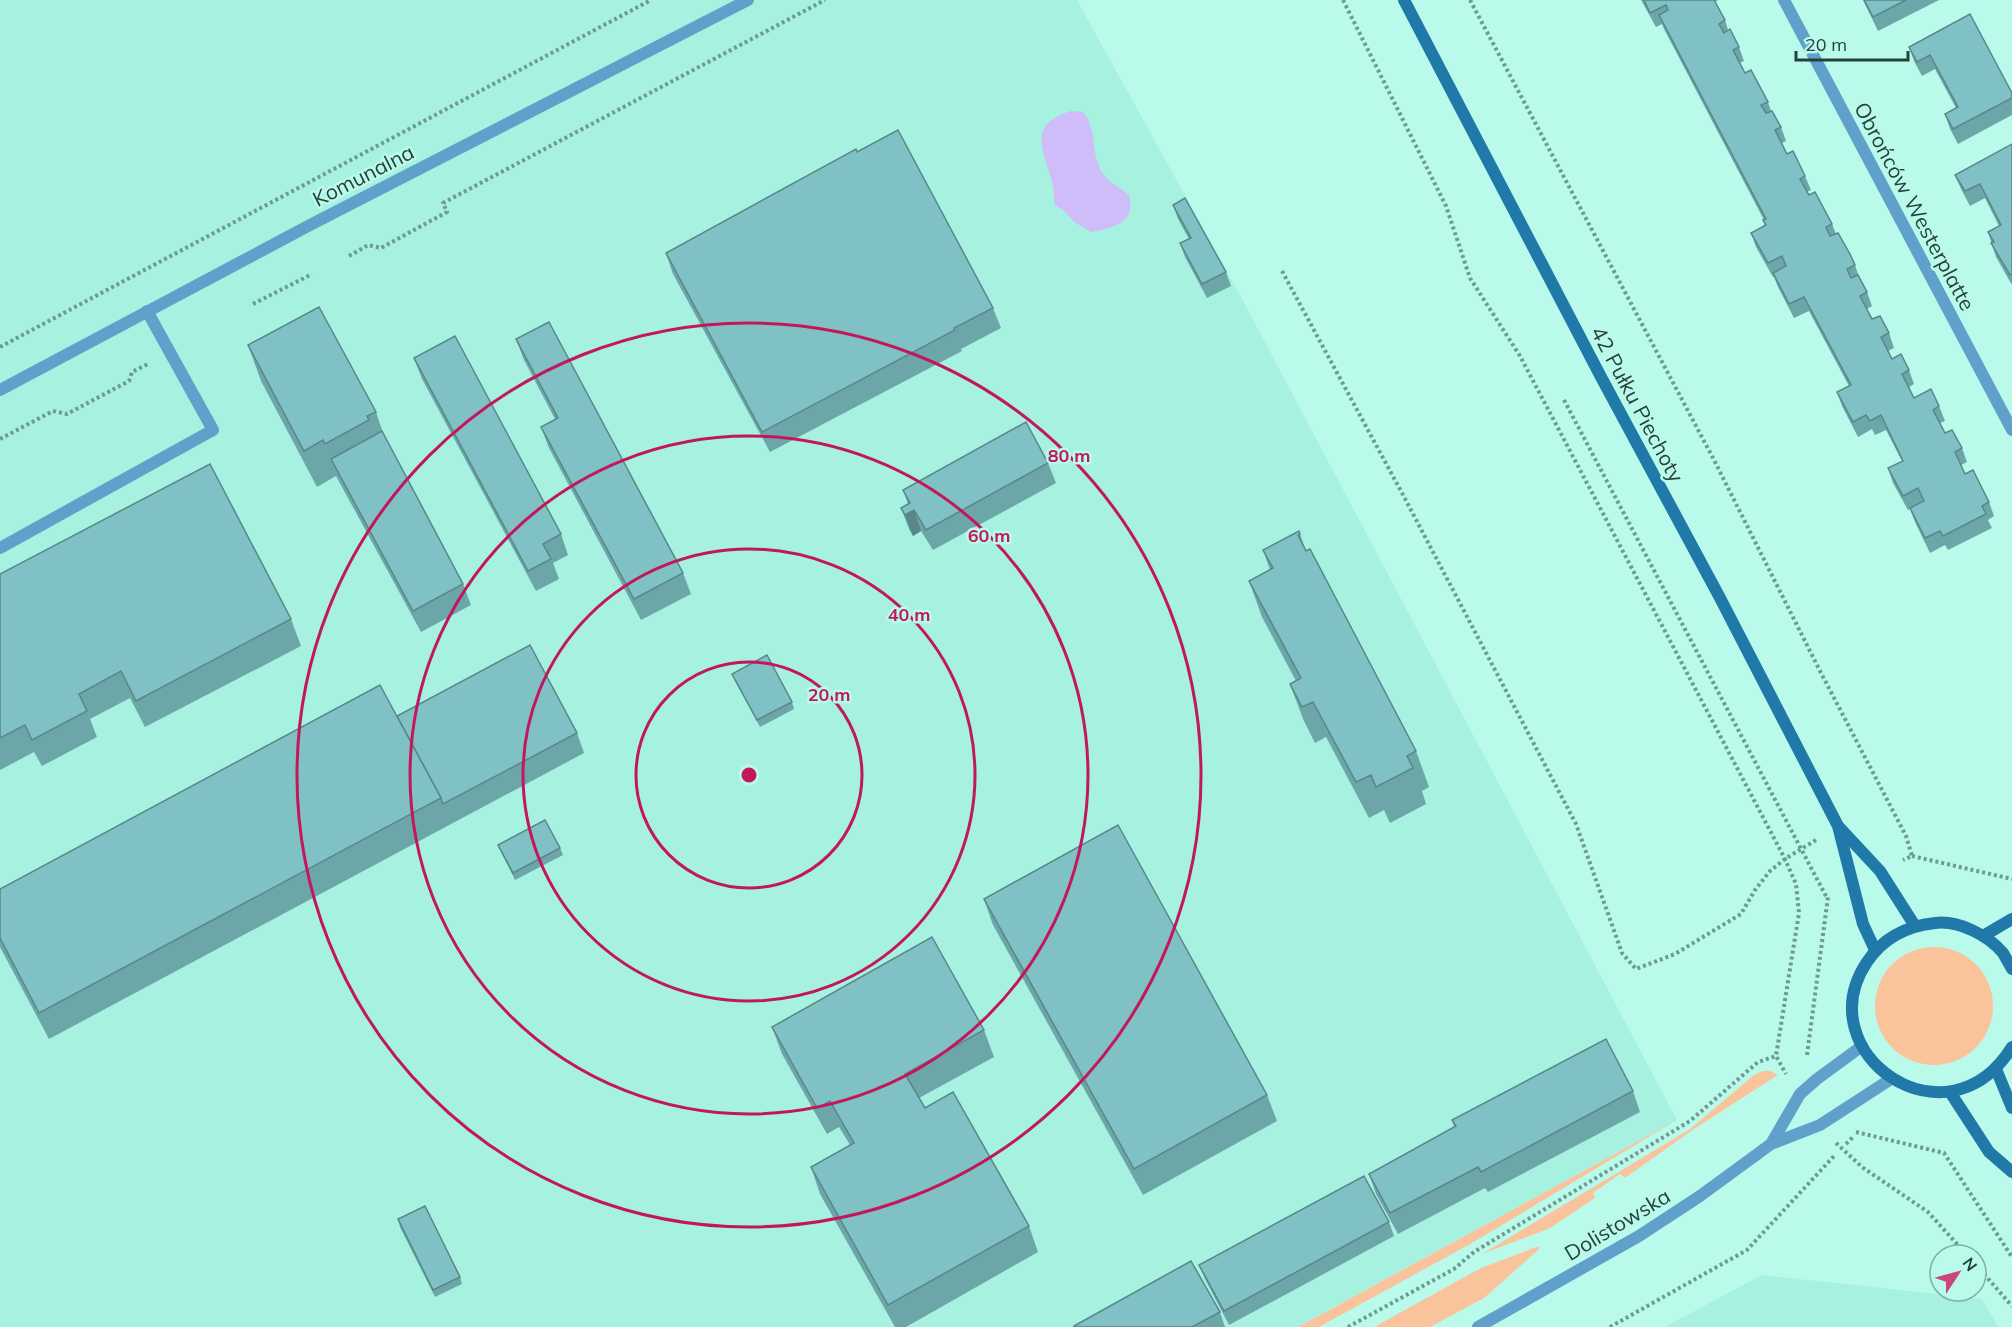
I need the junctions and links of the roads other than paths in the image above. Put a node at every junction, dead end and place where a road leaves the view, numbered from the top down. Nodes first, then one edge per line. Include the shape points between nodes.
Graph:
1 (748, 0) edge
2 (1404, 0) edge
3 (1784, 0) edge
4 (147, 311) junction
5 (0, 390) edge
6 (2012, 430) edge
7 (0, 548) edge
8 (1838, 826) junction
9 (2012, 919) edge
10 (1915, 926) junction
11 (1983, 936) junction
12 (1875, 950) junction
13 (2012, 969) edge
14 (1862, 1046) junction
15 (2012, 1047) edge
16 (1996, 1069) junction
17 (1891, 1079) junction
18 (1950, 1092) junction
19 (2012, 1108) edge
20 (1771, 1144) junction
21 (2012, 1172) edge
22 (1478, 1327) edge

1 - 4 street, Komunalna
2 - 8 street, 42 Pułku Piechoty
3 - 6 street, Obrońców Westerplatte
4 - 5 street, Komunalna
4 - 7 street via 213,430
8 - 10 street, 42 Pułku Piechoty via 1880,871
8 - 12 street, 42 Pułku Piechoty via 1863,924
9 - 11 street
10 - 11 street via 1938,922 1961,926
10 - 12 street via 1893,935
11 - 13 street via 2003,953
12 - 14 street via 1860,972 1853,996 1854,1022
14 - 17 street
14 - 20 street, Dolistowska via 1800,1094
15 - 16 street
16 - 18 street via 1975,1083
16 - 19 street
17 - 18 street via 1909,1088
17 - 20 street, Dolistowska via 1820,1125
18 - 21 street via 1989,1152
20 - 22 street, Dolistowska via 1639,1236

